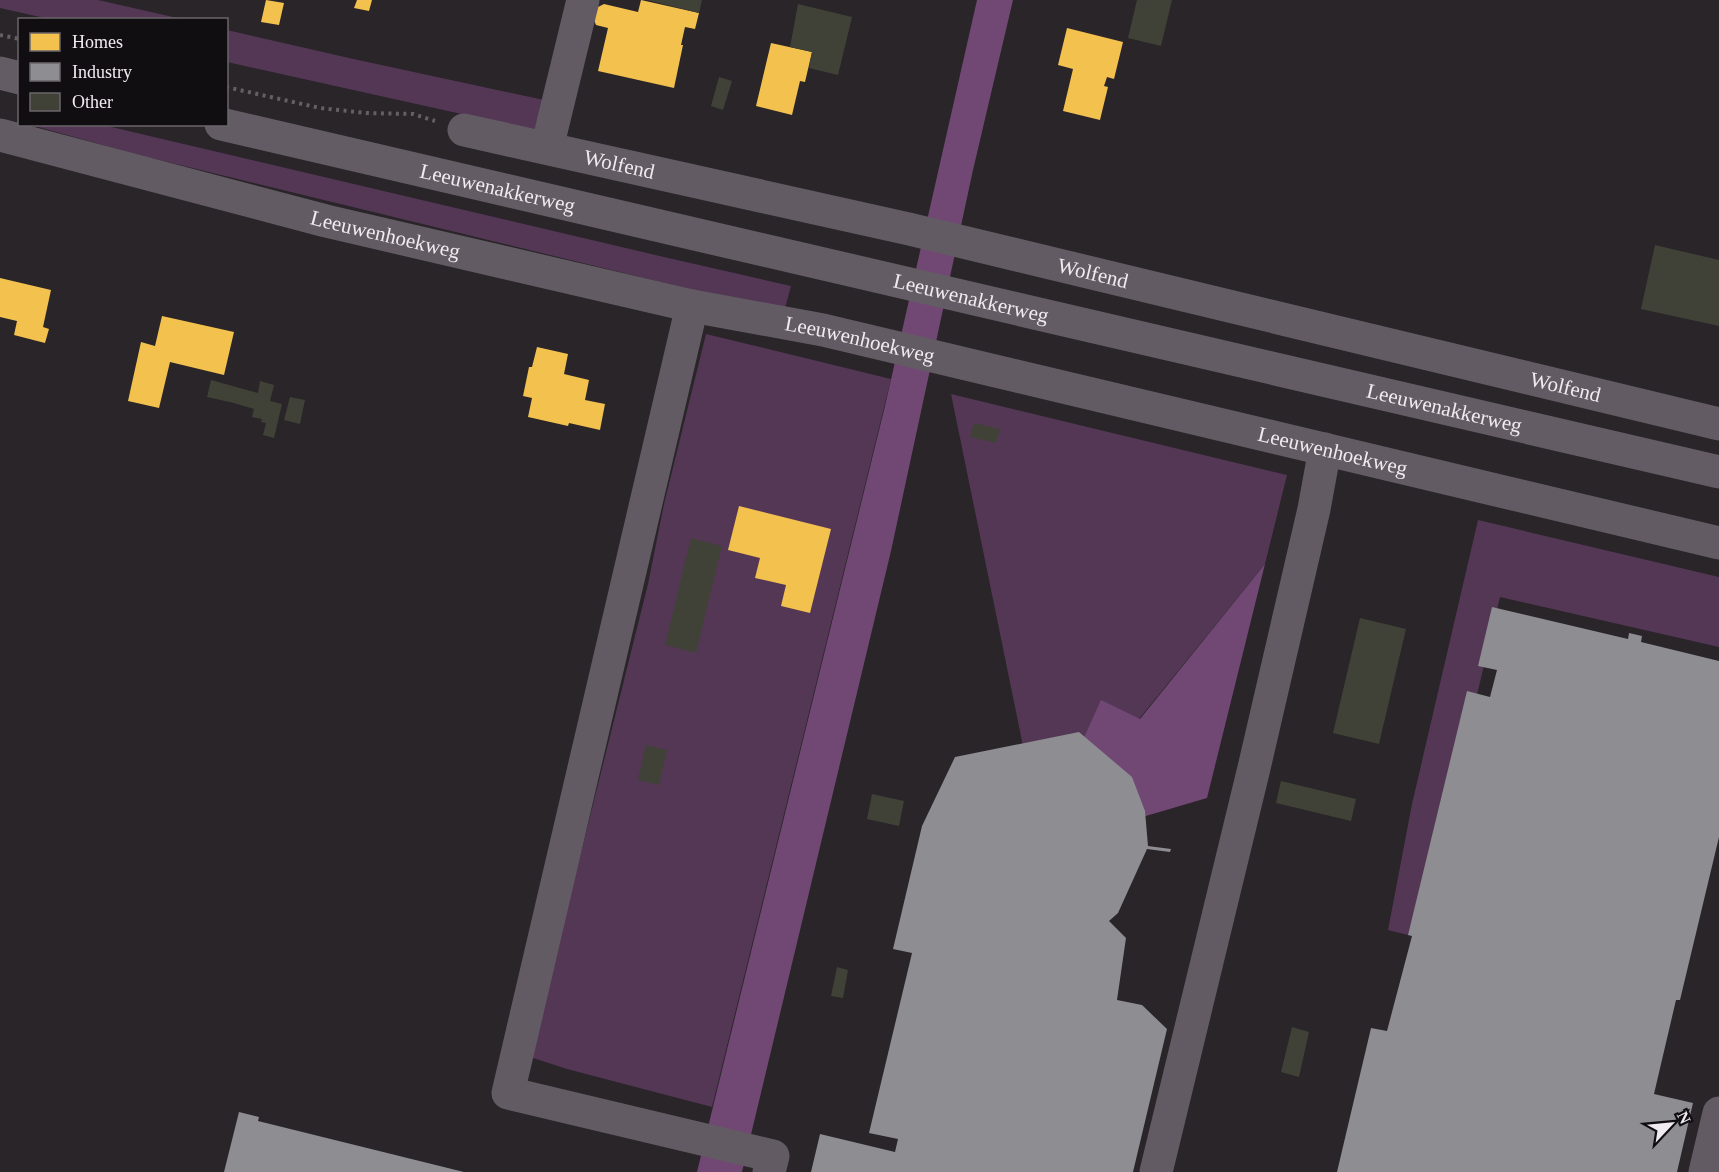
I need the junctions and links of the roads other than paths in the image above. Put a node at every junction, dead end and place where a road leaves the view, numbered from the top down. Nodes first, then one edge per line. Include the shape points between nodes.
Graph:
1 (583, 0) edge
2 (0, 73) edge
3 (18, 78) edge
4 (228, 126) edge
5 (464, 130) road end
6 (0, 135) edge
7 (547, 148) junction
8 (692, 306) junction
9 (1719, 424) edge
10 (1325, 449) junction
11 (1719, 472) edge
12 (1719, 543) edge
13 (1719, 1113) edge
14 (766, 1163) edge
15 (1156, 1172) edge
16 (1705, 1172) edge

1 - 7 street
2 - 3 main road
4 - 11 main road, Leeuwenakkerweg
5 - 7 street, Wolfend
6 - 8 street, Leeuwenhoekweg via 326,221
7 - 9 street, Wolfend via 909,229
8 - 10 street, Leeuwenhoekweg via 823,330
8 - 14 street via 508,1093 692,1137
10 - 12 street, Leeuwenhoekweg
10 - 15 street via 1262,735
13 - 16 street

